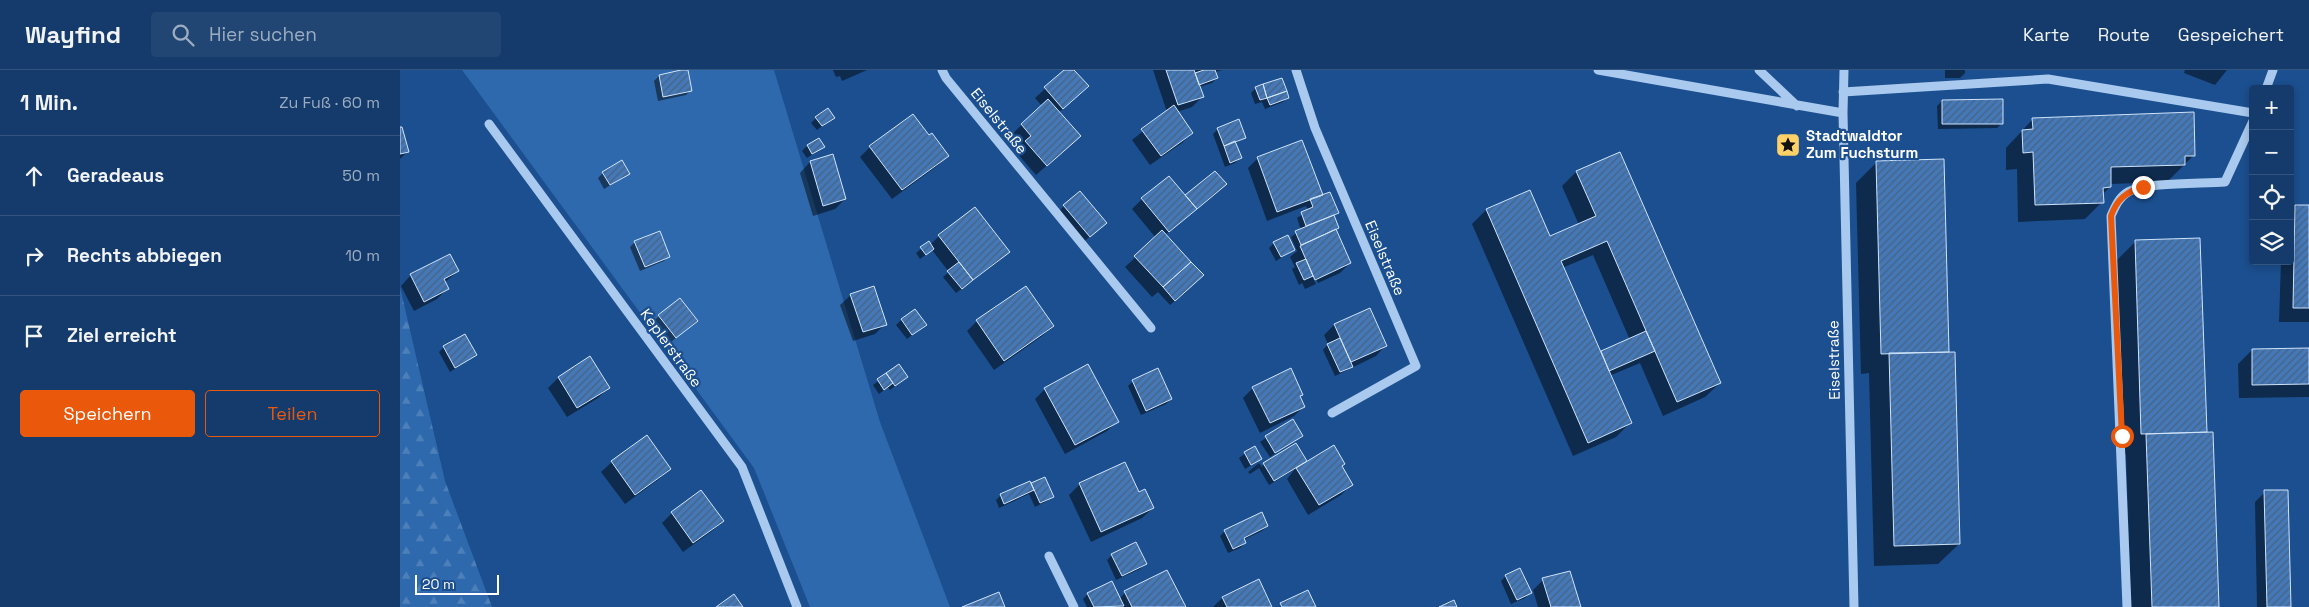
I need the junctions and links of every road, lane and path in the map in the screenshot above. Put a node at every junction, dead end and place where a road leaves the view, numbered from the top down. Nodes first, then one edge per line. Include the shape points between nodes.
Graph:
1 (942, 70) edge
2 (1296, 70) edge
3 (1598, 70) edge
4 (1759, 70) edge
5 (1844, 70) edge
6 (2273, 70) edge
7 (2267, 85) edge
8 (1843, 92) junction
9 (1797, 106) junction
10 (2249, 112) edge
11 (1843, 113) junction
12 (489, 124) dead end
13 (2249, 130) edge
14 (1151, 328) dead end
15 (1332, 413) dead end
16 (1049, 556) dead end
17 (797, 607) edge
18 (1074, 607) edge
19 (1854, 607) edge
20 (2128, 607) edge

1 - 14 street, Eiselstraße
2 - 15 street, Eiselstraße via 1315,128 1416,366
3 - 9 street
4 - 9 street
5 - 8 street, Eiselstraße
6 - 7 street
8 - 10 street via 2048,79
8 - 11 street, Eiselstraße
9 - 11 street
11 - 19 street, Eiselstraße
12 - 17 street, Keplerstraße via 742,467
13 - 20 street via 2225,182 2143,187 2128,192 2116,204 2111,216
16 - 18 street

